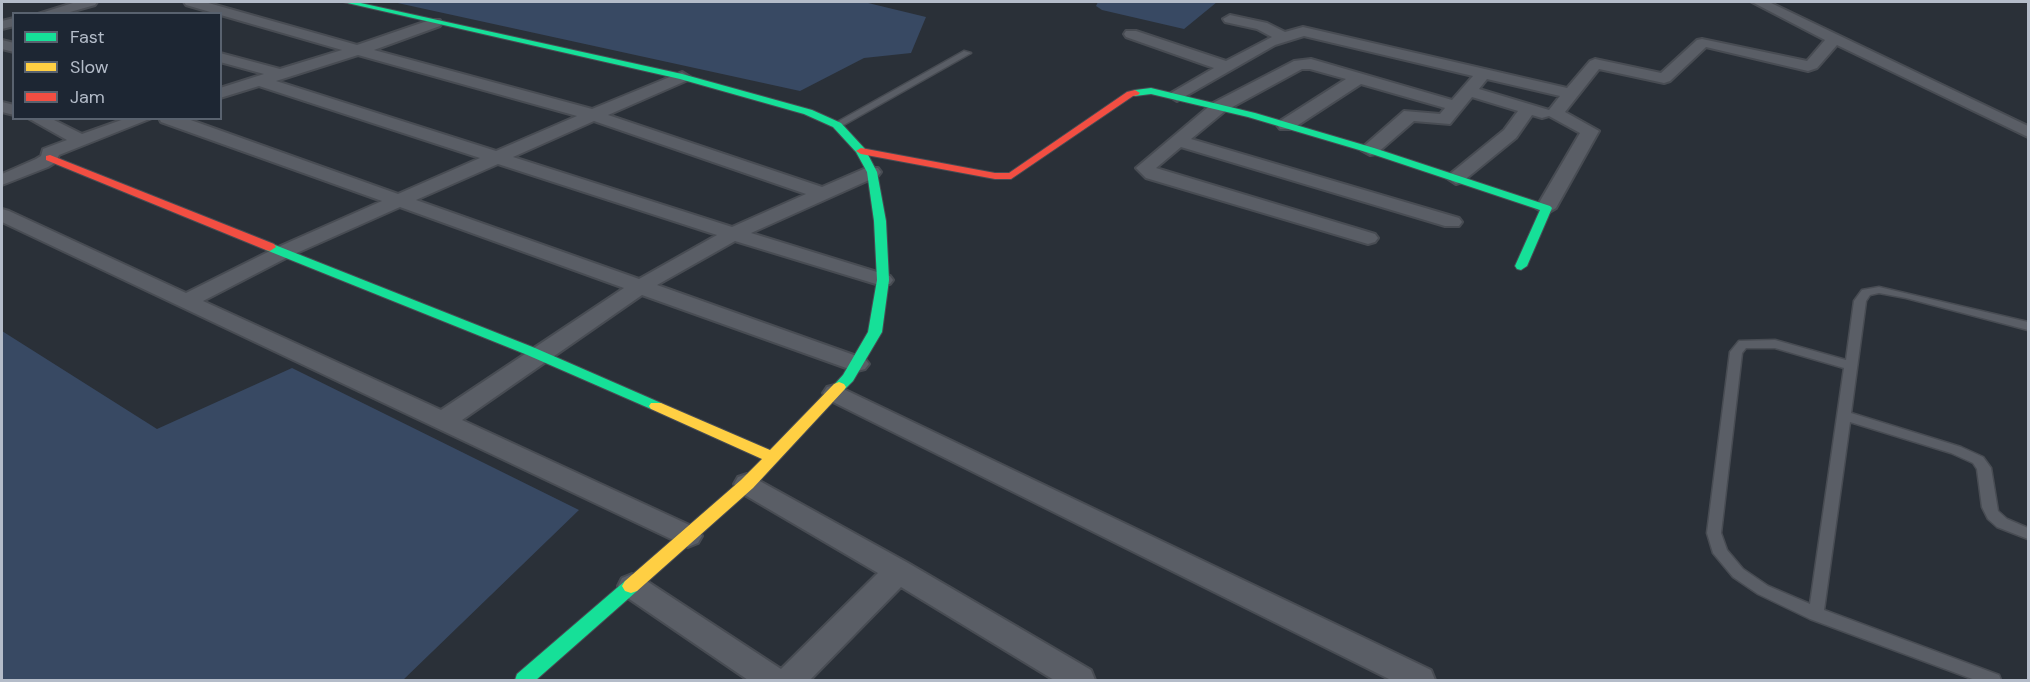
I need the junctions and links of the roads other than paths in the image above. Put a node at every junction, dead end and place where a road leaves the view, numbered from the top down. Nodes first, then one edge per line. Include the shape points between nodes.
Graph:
1 (90, 2) edge
2 (191, 2) edge
3 (347, 2) edge
4 (1759, 2) edge
5 (57, 10) edge
6 (1230, 19) dead end
7 (435, 23) junction
8 (1131, 34) dead end
9 (1286, 38) junction
10 (1834, 39) junction
11 (358, 50) junction
12 (967, 53) dead end
13 (222, 58) edge
14 (1227, 67) junction
15 (1484, 73) junction
16 (280, 74) junction
17 (682, 77) junction
18 (1359, 78) junction
19 (260, 81) junction
20 (1468, 91) junction
21 (222, 92) edge
22 (1570, 94) junction
23 (1177, 96) junction
24 (1456, 106) junction
25 (1219, 107) junction
26 (1528, 108) junction
27 (593, 115) junction
28 (1560, 118) junction
29 (40, 120) edge
30 (139, 120) edge
31 (173, 120) edge
32 (837, 125) junction
33 (1286, 125) junction
34 (2028, 132) edge
35 (1177, 140) junction
36 (82, 141) junction
37 (1370, 150) junction
38 (861, 151) junction
39 (50, 158) junction
40 (496, 159) junction
41 (872, 172) junction
42 (1456, 178) junction
43 (2, 180) edge
44 (824, 194) junction
45 (397, 201) junction
46 (1546, 208) junction
47 (2, 215) edge
48 (1452, 222) dead end
49 (733, 234) junction
50 (1368, 238) dead end
51 (283, 252) junction
52 (1521, 266) dead end
53 (883, 280) junction
54 (641, 286) junction
55 (186, 301) junction
56 (2028, 326) edge
57 (539, 356) junction
58 (857, 364) junction
59 (1852, 366) junction
60 (835, 393) junction
61 (1844, 416) junction
62 (441, 422) junction
63 (772, 457) junction
64 (747, 484) junction
65 (2028, 534) edge
66 (688, 536) junction
67 (898, 571) junction
68 (632, 586) junction
69 (1815, 614) junction
70 (524, 681) edge
71 (772, 681) edge
72 (790, 681) edge
73 (1080, 681) edge
74 (1420, 681) edge
75 (1993, 681) edge

1 - 5 street
2 - 11 street
3 - 7 street
4 - 10 street
6 - 9 street via 1257,24
7 - 11 street
7 - 17 street
8 - 14 street
9 - 14 street via 1270,42
9 - 15 street via 1298,32 1316,32
10 - 22 street via 1808,66 1707,43 1702,43 1664,78 1597,63
10 - 34 street
11 - 16 street
11 - 27 street
12 - 32 lane
13 - 16 street
14 - 23 street
15 - 20 street
15 - 22 street
16 - 19 street
17 - 27 street
17 - 32 street via 775,101
18 - 24 street
18 - 25 street via 1299,64
18 - 33 street
19 - 21 street
19 - 40 street
20 - 24 street
20 - 26 street
22 - 28 street via 1555,113
23 - 25 street
23 - 38 street via 1152,91 1130,94 1011,176
24 - 37 street via 1444,120 1410,115
25 - 33 street
25 - 35 street
26 - 28 street
26 - 42 street via 1510,134
27 - 40 street
27 - 44 street
28 - 46 street via 1590,130
29 - 36 street
30 - 36 street
31 - 45 street
32 - 38 street
33 - 37 street
35 - 48 street
35 - 50 street via 1147,165 1147,171
36 - 39 street via 49,153
37 - 42 street
38 - 41 street
39 - 43 street
39 - 51 street
40 - 45 street
40 - 49 street
41 - 44 street
41 - 53 street
42 - 46 street
44 - 49 street
45 - 51 street
45 - 54 street
46 - 52 street
47 - 55 street
49 - 53 street
49 - 54 street
51 - 55 street
51 - 57 street
53 - 58 street via 875,333
54 - 57 street
54 - 58 street
55 - 62 street
56 - 59 lane via 1906,295 1866,292 1860,301
57 - 62 street
57 - 63 street
58 - 60 street
59 - 61 lane
59 - 69 lane via 1775,344 1743,344 1736,352 1714,533 1720,553 1738,573 1763,591
60 - 63 street
60 - 74 street
61 - 65 lane via 1978,460 1984,468 1993,515
61 - 69 lane
62 - 66 street
63 - 64 street
64 - 66 street
64 - 67 street
66 - 68 street
67 - 72 street
67 - 73 street
68 - 70 street
68 - 71 street
69 - 75 lane

